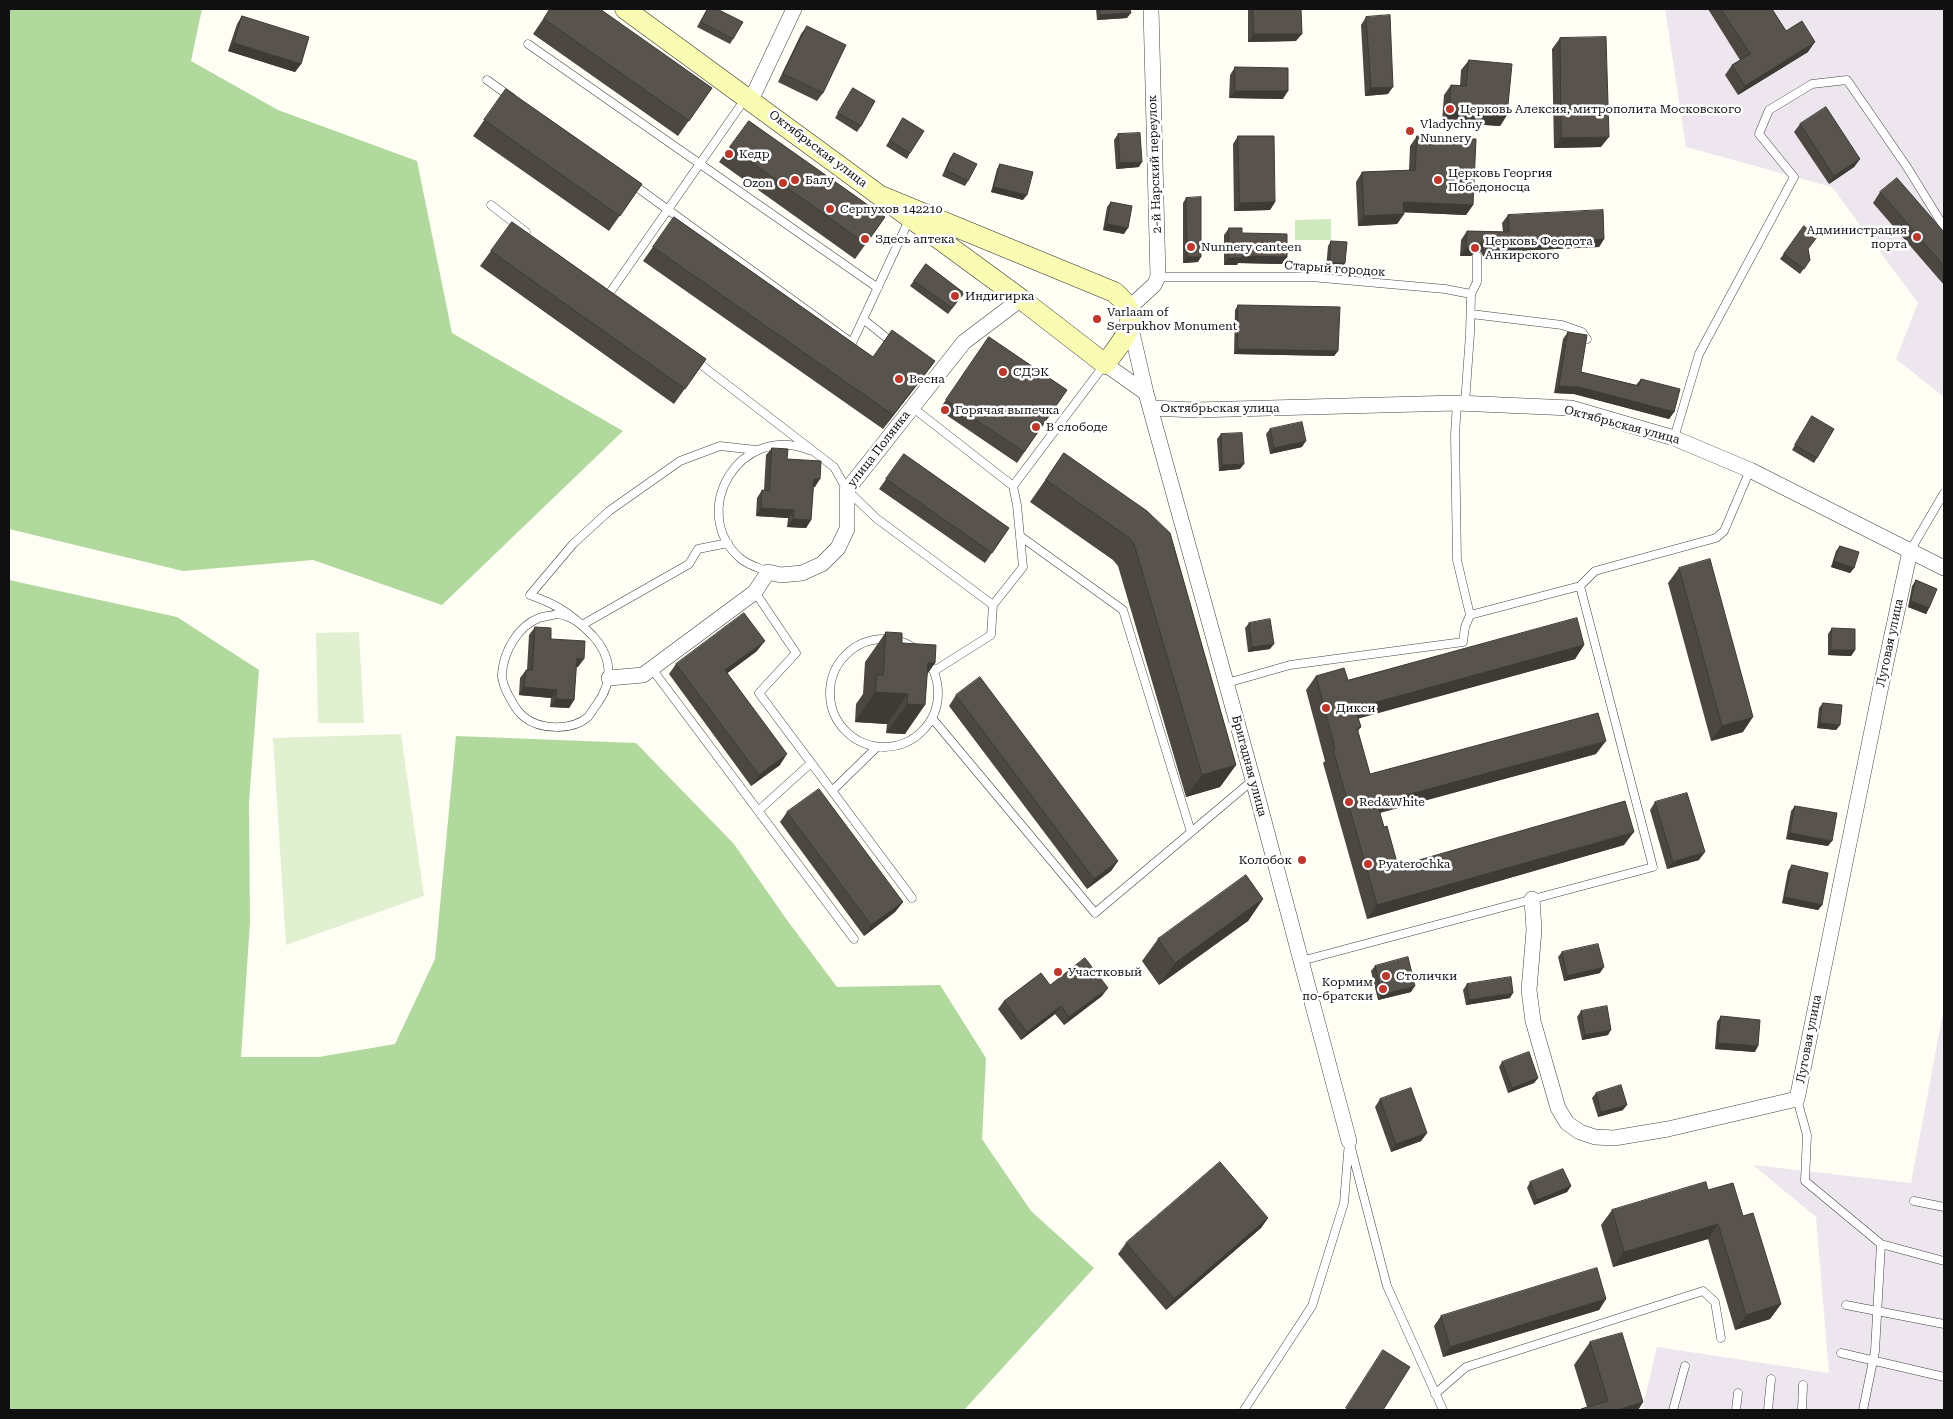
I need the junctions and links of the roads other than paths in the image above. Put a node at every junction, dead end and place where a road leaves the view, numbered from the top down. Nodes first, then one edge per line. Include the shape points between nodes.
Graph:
1 (625, 9) edge
2 (794, 9) edge
3 (1151, 9) edge
4 (528, 44) dead end
5 (487, 80) dead end
6 (749, 98) junction
7 (518, 102) edge
8 (700, 164) junction
9 (620, 176) edge
10 (881, 196) junction
11 (491, 205) dead end
12 (668, 210) junction
13 (910, 218) junction
14 (1944, 227) edge
15 (530, 235) edge
16 (1477, 256) edge
17 (1158, 276) junction
18 (601, 288) edge
19 (878, 288) junction
20 (609, 294) junction
21 (1471, 294) junction
22 (1021, 299) junction
23 (616, 300) edge
24 (1471, 314) junction
25 (1130, 316) junction
26 (864, 319) junction
27 (1587, 339) edge
28 (900, 348) edge
29 (686, 353) edge
30 (1105, 364) junction
31 (1146, 393) junction
32 (1461, 403) junction
33 (912, 407) junction
34 (1151, 408) junction
35 (1674, 438) junction
36 (756, 450) junction
37 (818, 453) junction
38 (1750, 470) junction
39 (1013, 486) junction
40 (847, 490) junction
41 (1944, 493) edge
42 (1020, 536) junction
43 (728, 543) junction
44 (1910, 551) junction
45 (1944, 568) edge
46 (768, 572) junction
47 (1580, 586) junction
48 (755, 592) junction
49 (993, 605) junction
50 (1470, 614) junction
51 (582, 624) junction
52 (652, 669) junction
53 (934, 671) junction
54 (609, 678) junction
55 (1227, 683) junction
56 (932, 718) junction
57 (876, 747) junction
58 (811, 763) junction
59 (1254, 780) junction
60 (832, 791) junction
61 (758, 811) junction
62 (1191, 832) junction
63 (912, 898) dead end
64 (1532, 899) junction
65 (854, 939) dead end
66 (1300, 960) junction
67 (1797, 1099) junction
68 (1349, 1141) junction
69 (1914, 1201) dead end
70 (1944, 1207) edge
71 (1881, 1244) junction
72 (1944, 1261) edge
73 (1846, 1305) dead end
74 (1877, 1311) junction
75 (1944, 1324) edge
76 (1721, 1338) dead end
77 (1841, 1353) dead end
78 (1873, 1360) junction
79 (1685, 1366) dead end
80 (1944, 1377) edge
81 (1771, 1379) dead end
82 (1803, 1385) dead end
83 (1738, 1393) dead end
84 (1435, 1394) junction
85 (1244, 1410) edge
86 (1443, 1410) edge
87 (1673, 1410) edge
88 (1736, 1410) edge
89 (1768, 1410) edge
90 (1802, 1410) edge
91 (1863, 1410) edge

1 - 6 street, Октябрьская улица
2 - 6 street
3 - 17 street, 2-й Нарский переулок
4 - 8 lane
5 - 7 lane
6 - 8 lane
6 - 10 street, Октябрьская улица
8 - 12 lane
8 - 19 lane
9 - 12 lane
10 - 13 street, Октябрьская улица
10 - 25 street via 1114,292 1124,299
11 - 15 lane
12 - 20 lane
12 - 26 lane via 852,343
13 - 19 lane
13 - 22 street, Октябрьская улица
14 - 35 lane via 1846,80 1812,84 1769,110 1759,134 1794,177 1699,354
16 - 21 lane via 1477,282
17 - 21 lane, Старый городок via 1312,277
17 - 25 street
18 - 20 lane
19 - 26 lane
20 - 23 lane
21 - 24 lane
22 - 30 street, Октябрьская улица
22 - 33 street, улица Полянка via 964,342 933,374
24 - 27 lane via 1562,325 1582,332
24 - 32 lane
25 - 30 street via 1125,339
25 - 31 street, Бригадная улица
26 - 28 lane
29 - 37 lane
30 - 31 street
30 - 39 lane
31 - 34 street, Бригадная улица
32 - 34 street, Октябрьская улица via 1195,410
32 - 35 street, Октябрьская улица via 1571,408
32 - 50 lane via 1455,435 1456,560
33 - 39 lane
33 - 40 street, улица Полянка
34 - 55 street, Бригадная улица
35 - 38 street, Октябрьская улица
36 - 37 lane via 776,444 798,446
36 - 43 lane via 738,463 730,474 719,501 720,522
36 - 51 lane via 720,446 680,460 610,511 573,544 530,595 553,603
37 - 40 lane via 834,467
38 - 44 street, Октябрьская улица
38 - 47 lane via 1724,532 1716,538 1595,571
39 - 42 lane
40 - 46 street, улица Полянка via 847,529 838,548 822,564 802,573 781,575
40 - 49 lane via 876,518
41 - 44 lane
42 - 49 lane via 1023,567
42 - 62 lane via 1123,610
43 - 46 lane via 741,559
43 - 51 lane via 698,549 689,564
44 - 45 street, Октябрьская улица
44 - 67 street, Луговая улица
46 - 48 street
47 - 50 lane
47 - 64 lane via 1653,867
48 - 52 street
48 - 58 lane via 796,653 759,692
49 - 53 lane via 991,634
50 - 55 lane via 1463,642 1290,664
51 - 54 lane via 608,659
51 - 54 lane via 557,614 538,618 523,628 506,654 501,675 510,698 524,716 542,725 566,727 587,717 601,698
52 - 54 street via 644,675
52 - 61 lane
53 - 56 lane via 938,682 938,701
53 - 57 lane via 920,652 905,642 888,638 870,640 841,658 829,690 832,709 840,725 853,738
55 - 59 street, Бригадная улица
56 - 57 lane via 921,733 906,743 888,748
56 - 62 lane via 1095,912
57 - 60 lane
58 - 60 lane
58 - 61 lane
59 - 62 lane
59 - 66 street, Бригадная улица
60 - 63 lane
61 - 65 lane
64 - 66 lane
64 - 67 street, Луговая улица via 1534,930 1529,990 1533,1021 1558,1108 1567,1123 1594,1137 1614,1138
66 - 68 street, Бригадная улица
67 - 71 lane via 1807,1135 1805,1181
68 - 84 lane via 1387,1286
68 - 85 lane via 1344,1203 1312,1306
69 - 70 lane
71 - 72 lane
71 - 74 lane
73 - 74 lane
74 - 75 lane
74 - 78 lane
76 - 84 lane via 1715,1302 1703,1291 1466,1367
77 - 78 lane
78 - 80 lane
78 - 91 lane
79 - 87 lane
81 - 89 lane
82 - 90 lane
83 - 88 lane
84 - 86 lane

